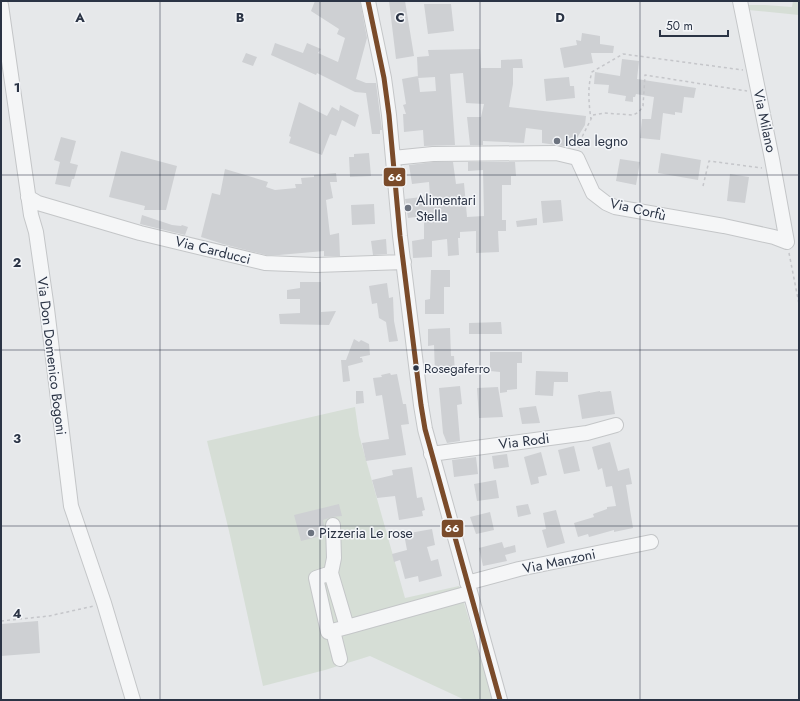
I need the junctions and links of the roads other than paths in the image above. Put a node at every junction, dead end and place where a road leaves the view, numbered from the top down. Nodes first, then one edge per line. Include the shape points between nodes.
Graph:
1 (368, 1) edge
2 (740, 1) edge
3 (1, 5) edge
4 (393, 158) junction
5 (28, 197) junction
6 (787, 242) joint
7 (404, 262) junction
8 (616, 425) dead end
9 (431, 454) junction
10 (333, 525) dead end
11 (651, 542) dead end
12 (331, 573) junction
13 (468, 588) junction
14 (340, 629) junction
15 (340, 660) dead end
16 (133, 700) edge
17 (500, 700) edge

1 - 4 street via 384,78
2 - 6 street, Via Milano
3 - 5 street, Via Don Domenico Bogoni
4 - 6 street, Via Corfù via 433,154 556,153 577,158 593,193 610,205 724,226
4 - 7 street
5 - 7 street, Via Carducci via 38,204 140,233 265,263 316,265
5 - 16 street, Via Don Domenico Bogoni via 36,232 47,309 71,506
7 - 9 street via 421,405
8 - 9 street, Via Rodi via 587,433
9 - 13 street
10 - 12 street via 334,558
11 - 13 street, Via Manzoni via 519,569
12 - 14 street
12 - 14 street via 316,578 328,632
13 - 14 street, Via Manzoni
13 - 17 street
14 - 15 street

